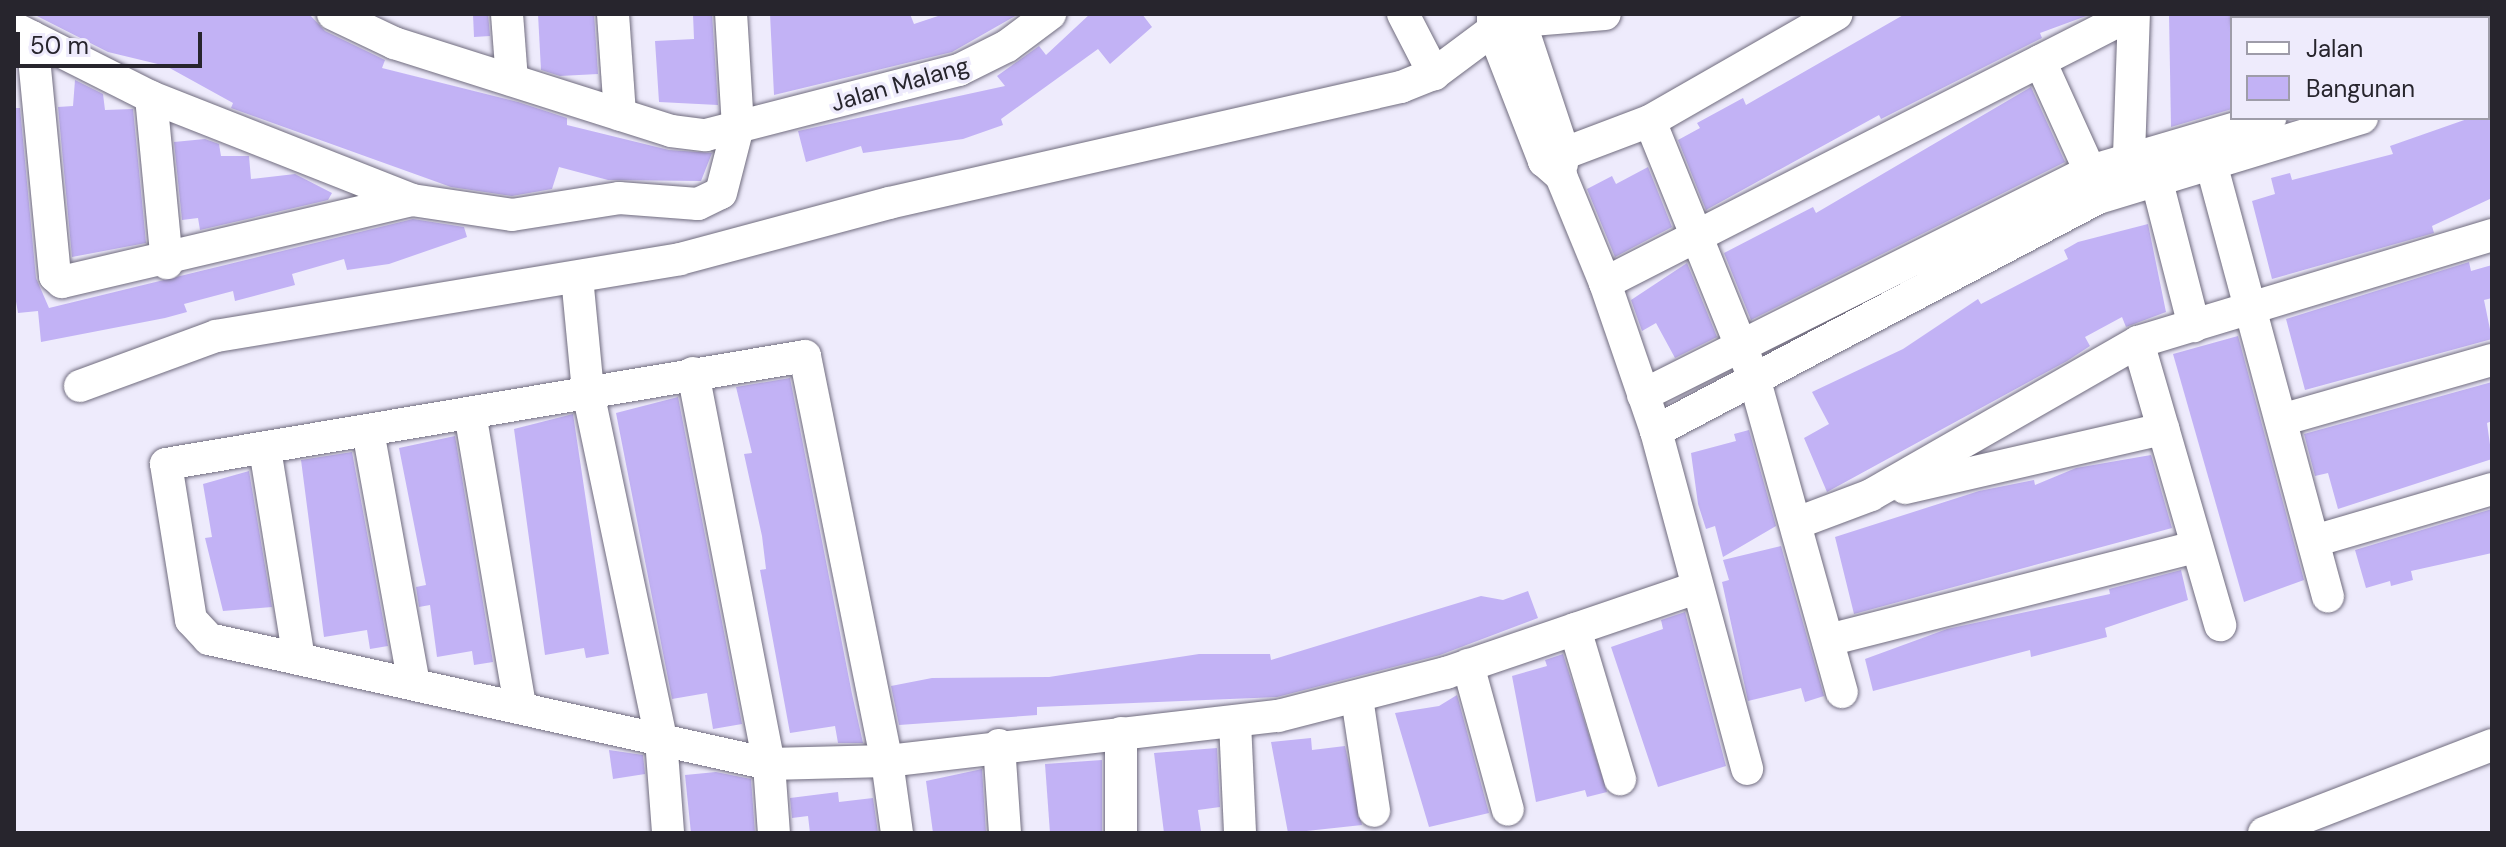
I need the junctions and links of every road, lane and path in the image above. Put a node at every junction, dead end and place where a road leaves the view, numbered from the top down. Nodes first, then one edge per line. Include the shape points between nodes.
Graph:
1 (333, 14) edge
2 (507, 14) edge
3 (613, 14) edge
4 (731, 14) edge
5 (1050, 14) edge
6 (1403, 14) edge
7 (1605, 14) edge
8 (1837, 14) edge
9 (2133, 14) edge
10 (1505, 20) edge
11 (393, 28) edge
12 (23, 32) edge
13 (2040, 61) junction
14 (1434, 74) junction
15 (512, 80) junction
16 (151, 97) junction
17 (620, 115) junction
18 (2253, 120) edge
19 (2354, 120) edge
20 (1650, 121) junction
21 (738, 127) junction
22 (2129, 155) junction
23 (2193, 158) junction
24 (1556, 162) junction
25 (2090, 171) junction
26 (2156, 178) junction
27 (412, 200) junction
28 (2492, 235) edge
29 (1700, 238) junction
30 (167, 263) junction
31 (577, 277) junction
32 (1605, 283) junction
33 (2251, 309) junction
34 (2194, 326) junction
35 (2138, 342) junction
36 (1742, 345) junction
37 (2492, 360) edge
38 (693, 373) junction
39 (1755, 381) junction
40 (80, 386) dead end
41 (588, 392) junction
42 (1643, 395) junction
43 (470, 413) junction
44 (2281, 420) junction
45 (2163, 429) junction
46 (368, 431) junction
47 (1656, 431) junction
48 (265, 449) junction
49 (2492, 489) edge
50 (1871, 495) junction
51 (1797, 523) junction
52 (2314, 541) junction
53 (2196, 547) junction
54 (1696, 588) junction
55 (2328, 596) dead end
56 (2220, 625) dead end
57 (1575, 629) junction
58 (1828, 640) junction
59 (299, 658) junction
60 (1468, 665) junction
61 (414, 684) junction
62 (1842, 692) dead end
63 (1357, 698) junction
64 (520, 707) junction
65 (1235, 722) junction
66 (1121, 733) junction
67 (661, 739) junction
68 (999, 745) junction
69 (2492, 745) edge
70 (887, 761) junction
71 (769, 764) junction
72 (1747, 769) dead end
73 (1620, 779) dead end
74 (1508, 810) dead end
75 (1374, 811) dead end
76 (668, 833) edge
77 (774, 833) edge
78 (897, 833) edge
79 (1005, 833) edge
80 (1121, 833) edge
81 (1240, 833) edge
82 (2264, 833) edge

1 - 11 street, Jalan Malang
2 - 15 street
3 - 17 street
4 - 21 street
5 - 21 street, Jalan Malang via 1007,46 959,70
6 - 14 street
7 - 10 street
8 - 20 street
9 - 13 street
9 - 22 street
10 - 14 street
10 - 24 street
11 - 15 street, Jalan Malang
12 - 16 street
12 - 30 street via 55,276 72,282
13 - 25 street
13 - 29 street
14 - 31 street via 1401,87 889,203 746,243
15 - 17 street, Jalan Malang
16 - 27 street
16 - 30 street
17 - 21 street, Jalan Malang via 671,131 706,135
18 - 23 street
19 - 23 street
20 - 24 street
20 - 29 street
21 - 27 street via 728,180 712,201 619,198 512,215
22 - 23 street
22 - 25 street
23 - 26 street
23 - 33 street
24 - 32 street
25 - 36 street
26 - 34 street
26 - 39 street via 2098,198
27 - 30 street
28 - 33 street
29 - 32 street
29 - 36 street
31 - 40 street via 216,336
31 - 41 street
32 - 42 street
33 - 34 street
33 - 44 street
34 - 35 street
35 - 45 street
35 - 50 street
36 - 39 street
36 - 42 street
37 - 44 street
38 - 41 street
38 - 70 street via 798,354 807,359
38 - 71 street
39 - 47 street
39 - 51 street
41 - 43 street
41 - 67 street
42 - 47 street
43 - 46 street
43 - 64 street
44 - 52 street
45 - 50 street
45 - 53 street
46 - 48 street
46 - 61 street
47 - 54 street
48 - 59 street
48 - 59 street via 172,460 164,469 196,632
49 - 52 street
50 - 51 street
51 - 58 street
52 - 55 street
53 - 56 street
53 - 58 street
54 - 57 street
54 - 72 street
57 - 60 street
57 - 73 street
58 - 62 street
59 - 61 street
60 - 63 street
60 - 74 street
61 - 64 street
63 - 65 street
63 - 75 street
64 - 67 street
65 - 66 street
65 - 81 street
66 - 68 street
66 - 80 street
67 - 71 street
67 - 76 street
68 - 70 street
68 - 79 street
69 - 82 street
70 - 71 street
70 - 78 street
71 - 77 street

